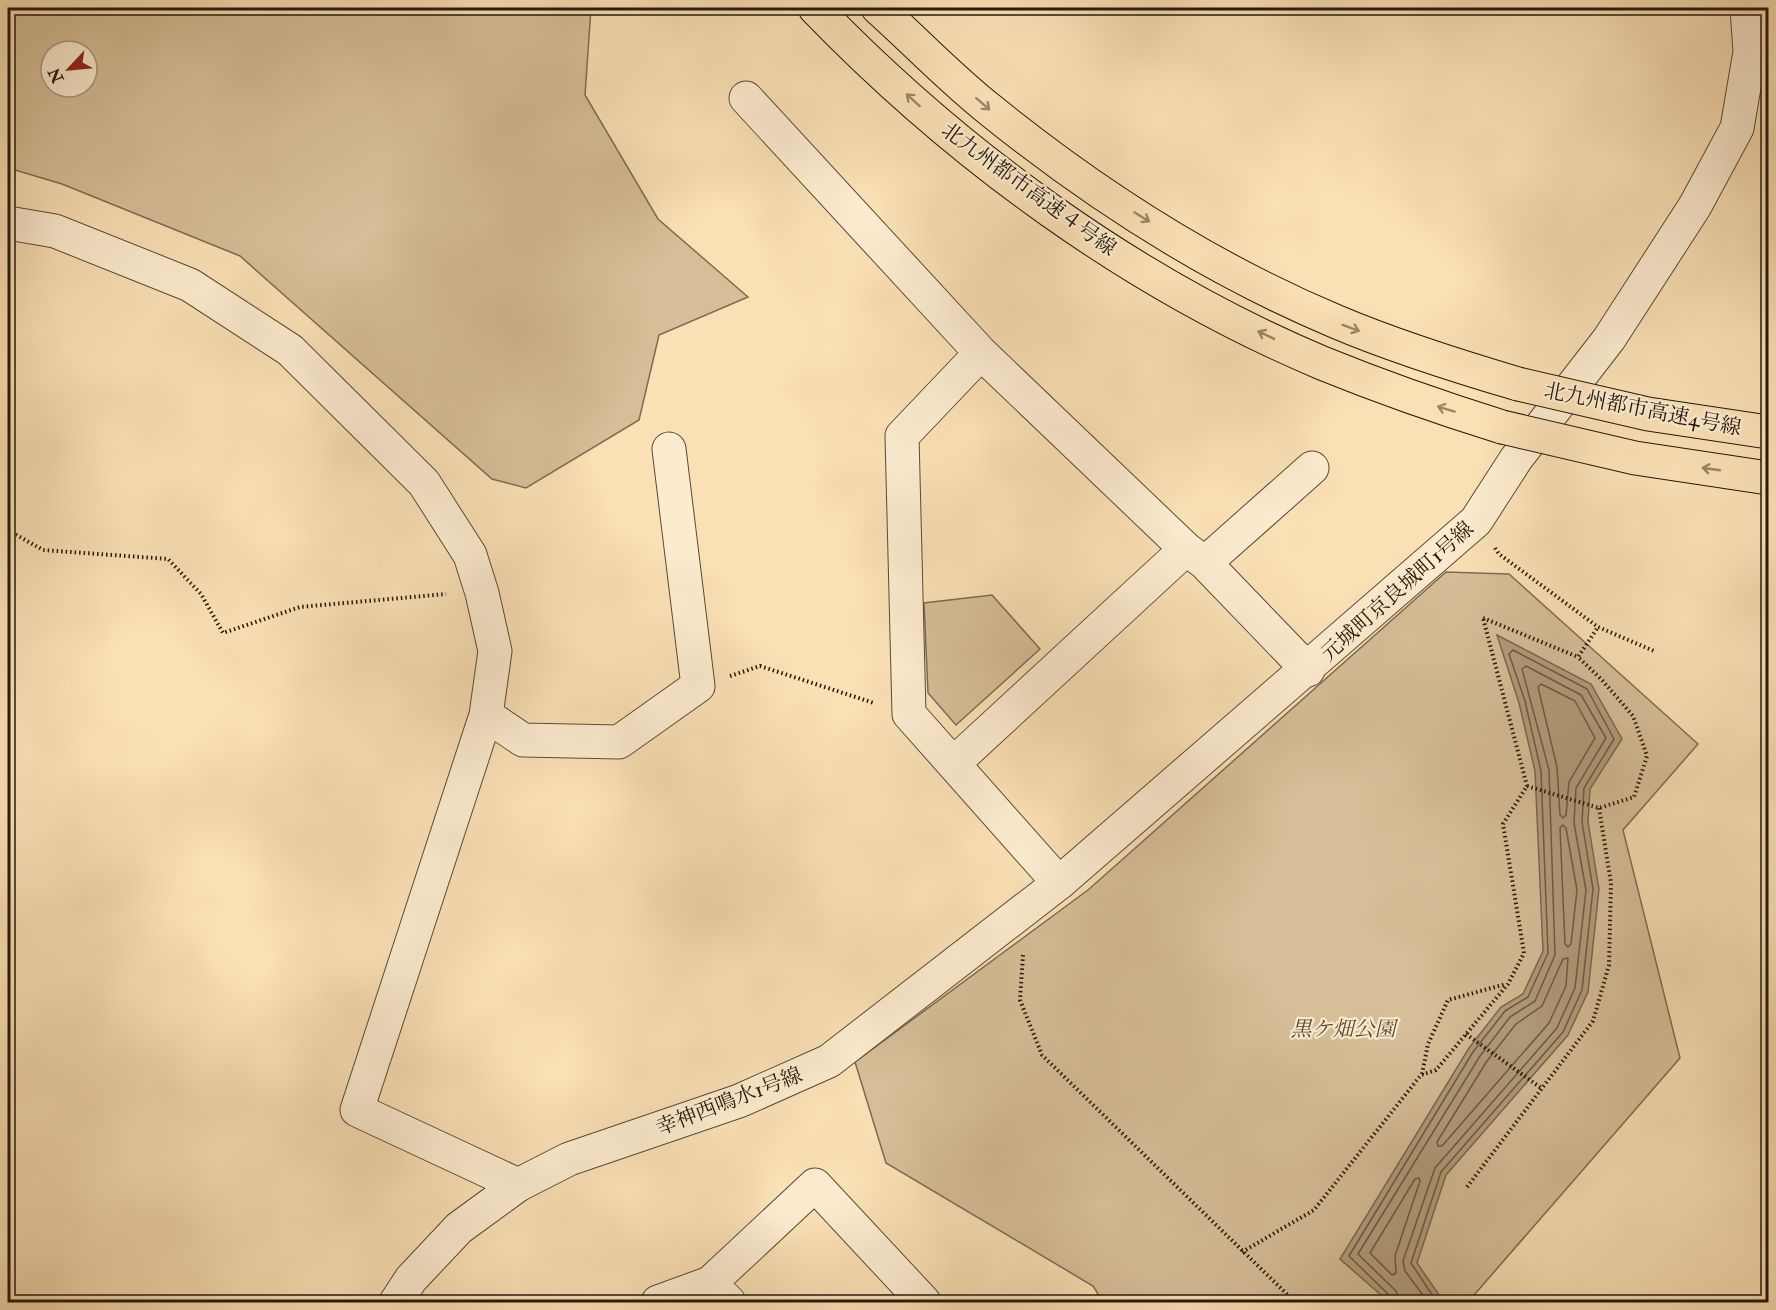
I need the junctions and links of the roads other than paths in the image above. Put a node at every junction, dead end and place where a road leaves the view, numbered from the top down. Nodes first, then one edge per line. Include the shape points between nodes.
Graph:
1 (815, 8) edge
2 (878, 8) edge
3 (1747, 8) edge
4 (1759, 50) edge
5 (746, 98) dead end
6 (8, 223) edge
7 (981, 353) junction
8 (1518, 384) joint
9 (1768, 432) edge
10 (669, 449) dead end
11 (1312, 468) dead end
12 (1768, 478) edge
13 (1196, 556) junction
14 (1308, 670) junction
15 (486, 715) junction
16 (954, 763) junction
17 (1059, 883) junction
18 (518, 1185) junction
19 (719, 1293) edge
20 (396, 1302) edge
21 (658, 1302) edge
22 (924, 1302) edge

12 -> 1 highway, 北九州都市高速４号線, bridge via 1635,458 1502,427 1320,362 1202,304 1088,237 958,141
2 -> 8 highway, 北九州都市高速４号線 via 988,108 1111,198 1218,265 1336,322 1434,359
3 - 4 street, 元城町京良城町1号線
4 - 14 street, 元城町京良城町1号線 via 1737,128 1695,206 1609,339 1516,459 1476,521
5 - 7 street
6 - 15 street via 55,231 190,285 290,350 424,483 470,555 482,593 495,651
7 - 13 street
7 - 16 street via 902,436 909,714
8 - 9 highway, 北九州都市高速4号線, bridge via 1648,414
10 - 15 street via 698,686 619,742 523,740
11 - 13 street
13 - 14 street
13 - 16 street
14 - 17 street, 元城町京良城町1号線
15 - 18 street via 357,1110
16 - 17 street
17 - 18 street, 幸神西鳴水1号線 via 829,1060 739,1101 569,1159
18 - 20 street, 幸神西鳴水1号線 via 459,1228 411,1279
19 - 21 street
19 - 22 street via 815,1185

